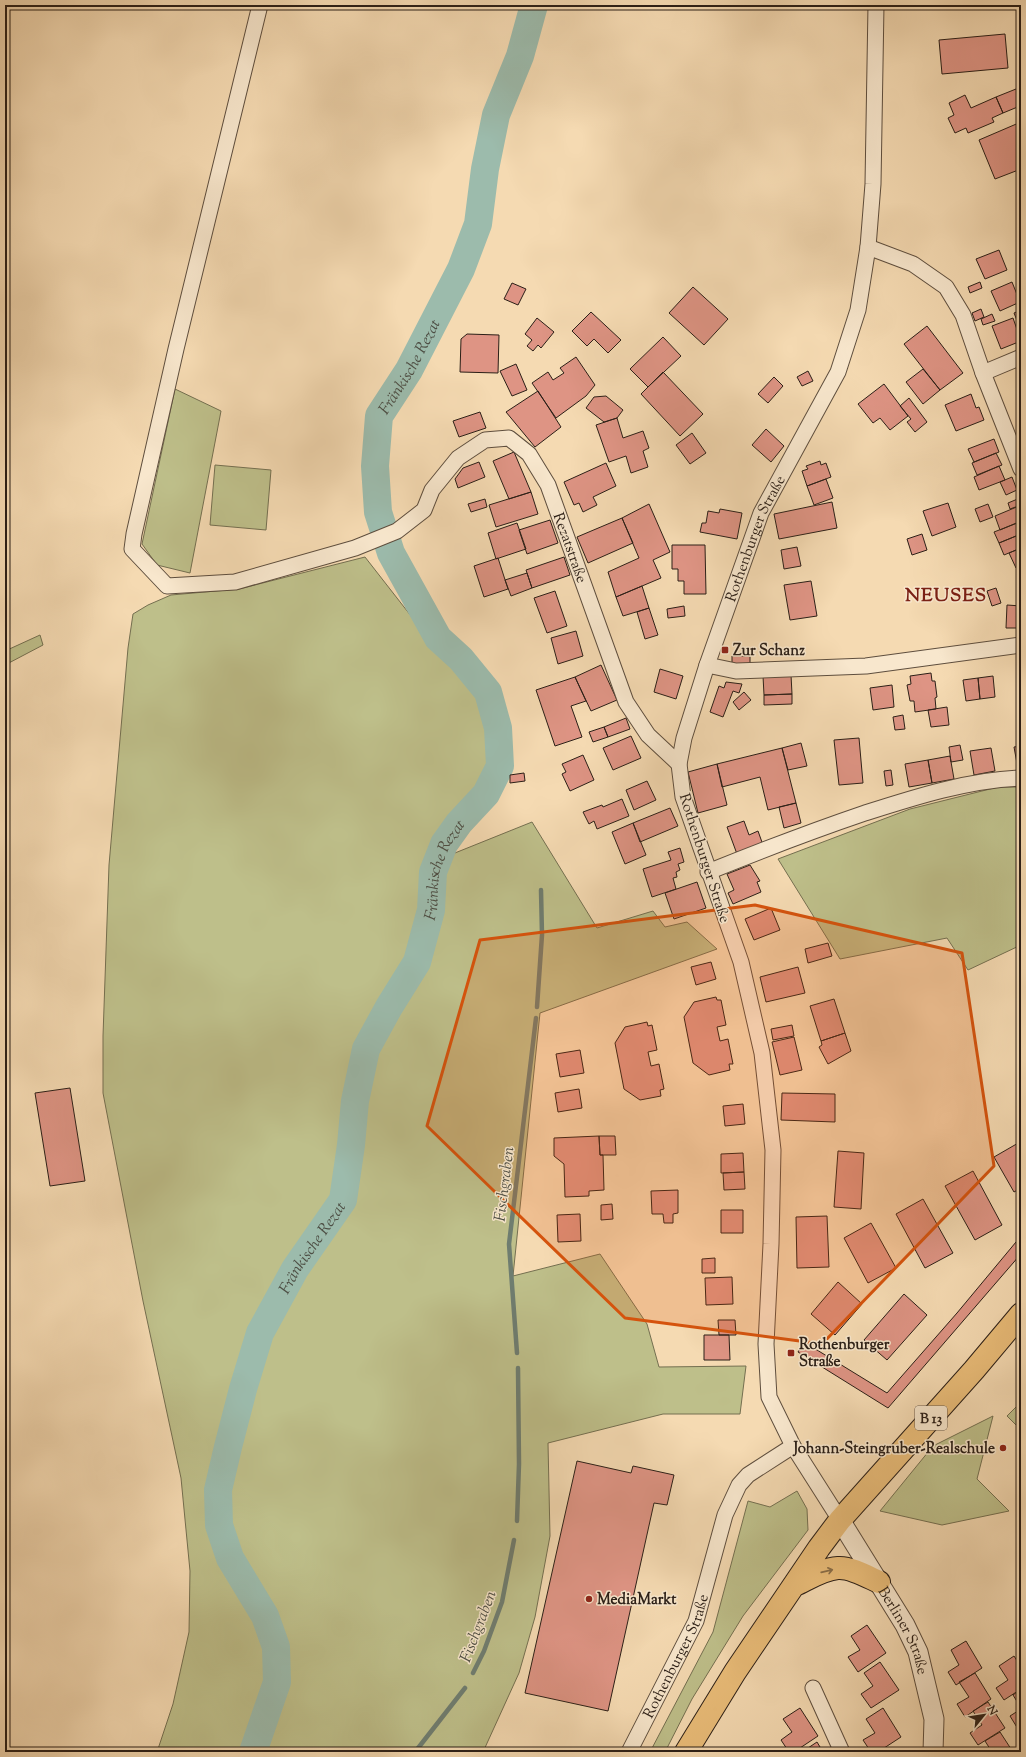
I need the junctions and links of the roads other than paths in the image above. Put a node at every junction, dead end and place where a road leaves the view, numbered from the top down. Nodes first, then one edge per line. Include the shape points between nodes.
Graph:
1 (260, 5) edge
2 (876, 5) edge
3 (868, 247) junction
4 (1021, 357) edge
5 (983, 373) junction
6 (1021, 469) edge
7 (1021, 645) edge
8 (708, 665) junction
9 (679, 764) junction
10 (1021, 778) edge
11 (708, 872) junction
12 (1021, 1314) edge
13 (793, 1446) junction
14 (840, 1520) junction
15 (879, 1582) junction
16 (792, 1587) junction
17 (813, 1688) dead end
18 (629, 1752) edge
19 (686, 1752) edge
20 (842, 1752) edge
21 (933, 1752) edge

1 - 9 street, Rezatstraße via 176,349 132,549 167,586 235,582 355,548 397,531 424,510 432,490 458,458 485,440 509,438 529,454 548,486 626,702 648,735
2 - 3 street, Rothenburger Straße via 873,184
3 - 5 street via 913,264 946,287 963,315
3 - 8 street, Rothenburger Straße via 858,310 838,372 761,513
4 - 5 street
5 - 6 street
7 - 8 street via 866,666 736,671
8 - 9 street, Rothenburger Straße via 684,738
9 - 11 street, Rothenburger Straße via 682,797
10 - 11 street via 1000,779 917,796 795,837
11 - 13 street, Rothenburger Straße via 740,962 762,1053 773,1150 772,1236 766,1344 769,1397
12 - 14 main road, B 13
13 - 14 street, Rothenburger Straße
13 - 18 street, Rothenburger Straße via 748,1475 739,1485 725,1515 696,1621
14 - 15 street, Berliner Straße
14 - 16 main road, B 13
16 -> 15 main road via 821,1572 839,1568
15 - 21 street, Berliner Straße via 918,1652 934,1718
16 - 19 main road, B 13 via 735,1672
17 - 20 street

